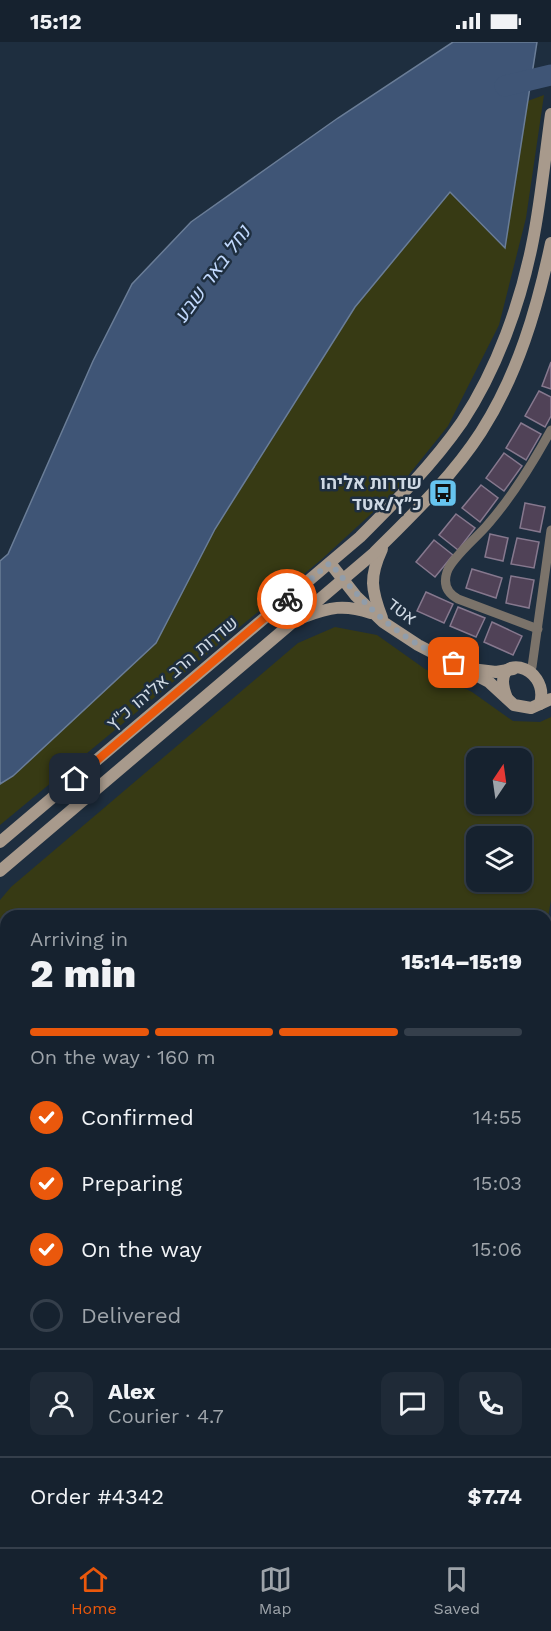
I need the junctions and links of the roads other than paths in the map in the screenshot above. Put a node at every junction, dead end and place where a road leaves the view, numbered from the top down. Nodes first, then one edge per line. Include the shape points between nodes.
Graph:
1 (551, 114) edge
2 (551, 243) edge
3 (550, 435) edge
4 (551, 530) edge
5 (385, 542) junction
6 (330, 563) junction
7 (344, 579) junction
8 (379, 618) junction
9 (295, 621) junction
10 (538, 629) junction
11 (532, 667) junction
12 (467, 669) junction
13 (513, 669) junction
14 (548, 681) edge
15 (507, 698) junction
16 (545, 701) edge
17 (0, 842) edge
18 (0, 870) edge

1 - 6 street, שדרות הרב אליהו כ"ץ via 524,277 481,388 462,421 403,494
2 - 5 street via 533,319 500,398 452,470
3 - 10 street via 523,479 449,567 445,581 448,591 458,599
4 - 10 street
5 - 7 street
5 - 8 street via 372,578
6 - 7 street, אטד
6 - 17 street, שדרות הרב אליהו כ"ץ
7 - 8 street, אטד
7 - 9 street
8 - 9 street via 357,608 337,606
8 - 12 street, אטד via 418,645
9 - 18 street
10 - 11 street
11 - 13 street
11 - 14 street
12 - 13 street, אטד
12 - 15 street, אטד
13 - 15 street via 504,684
14 - 16 street
15 - 16 street via 520,708

